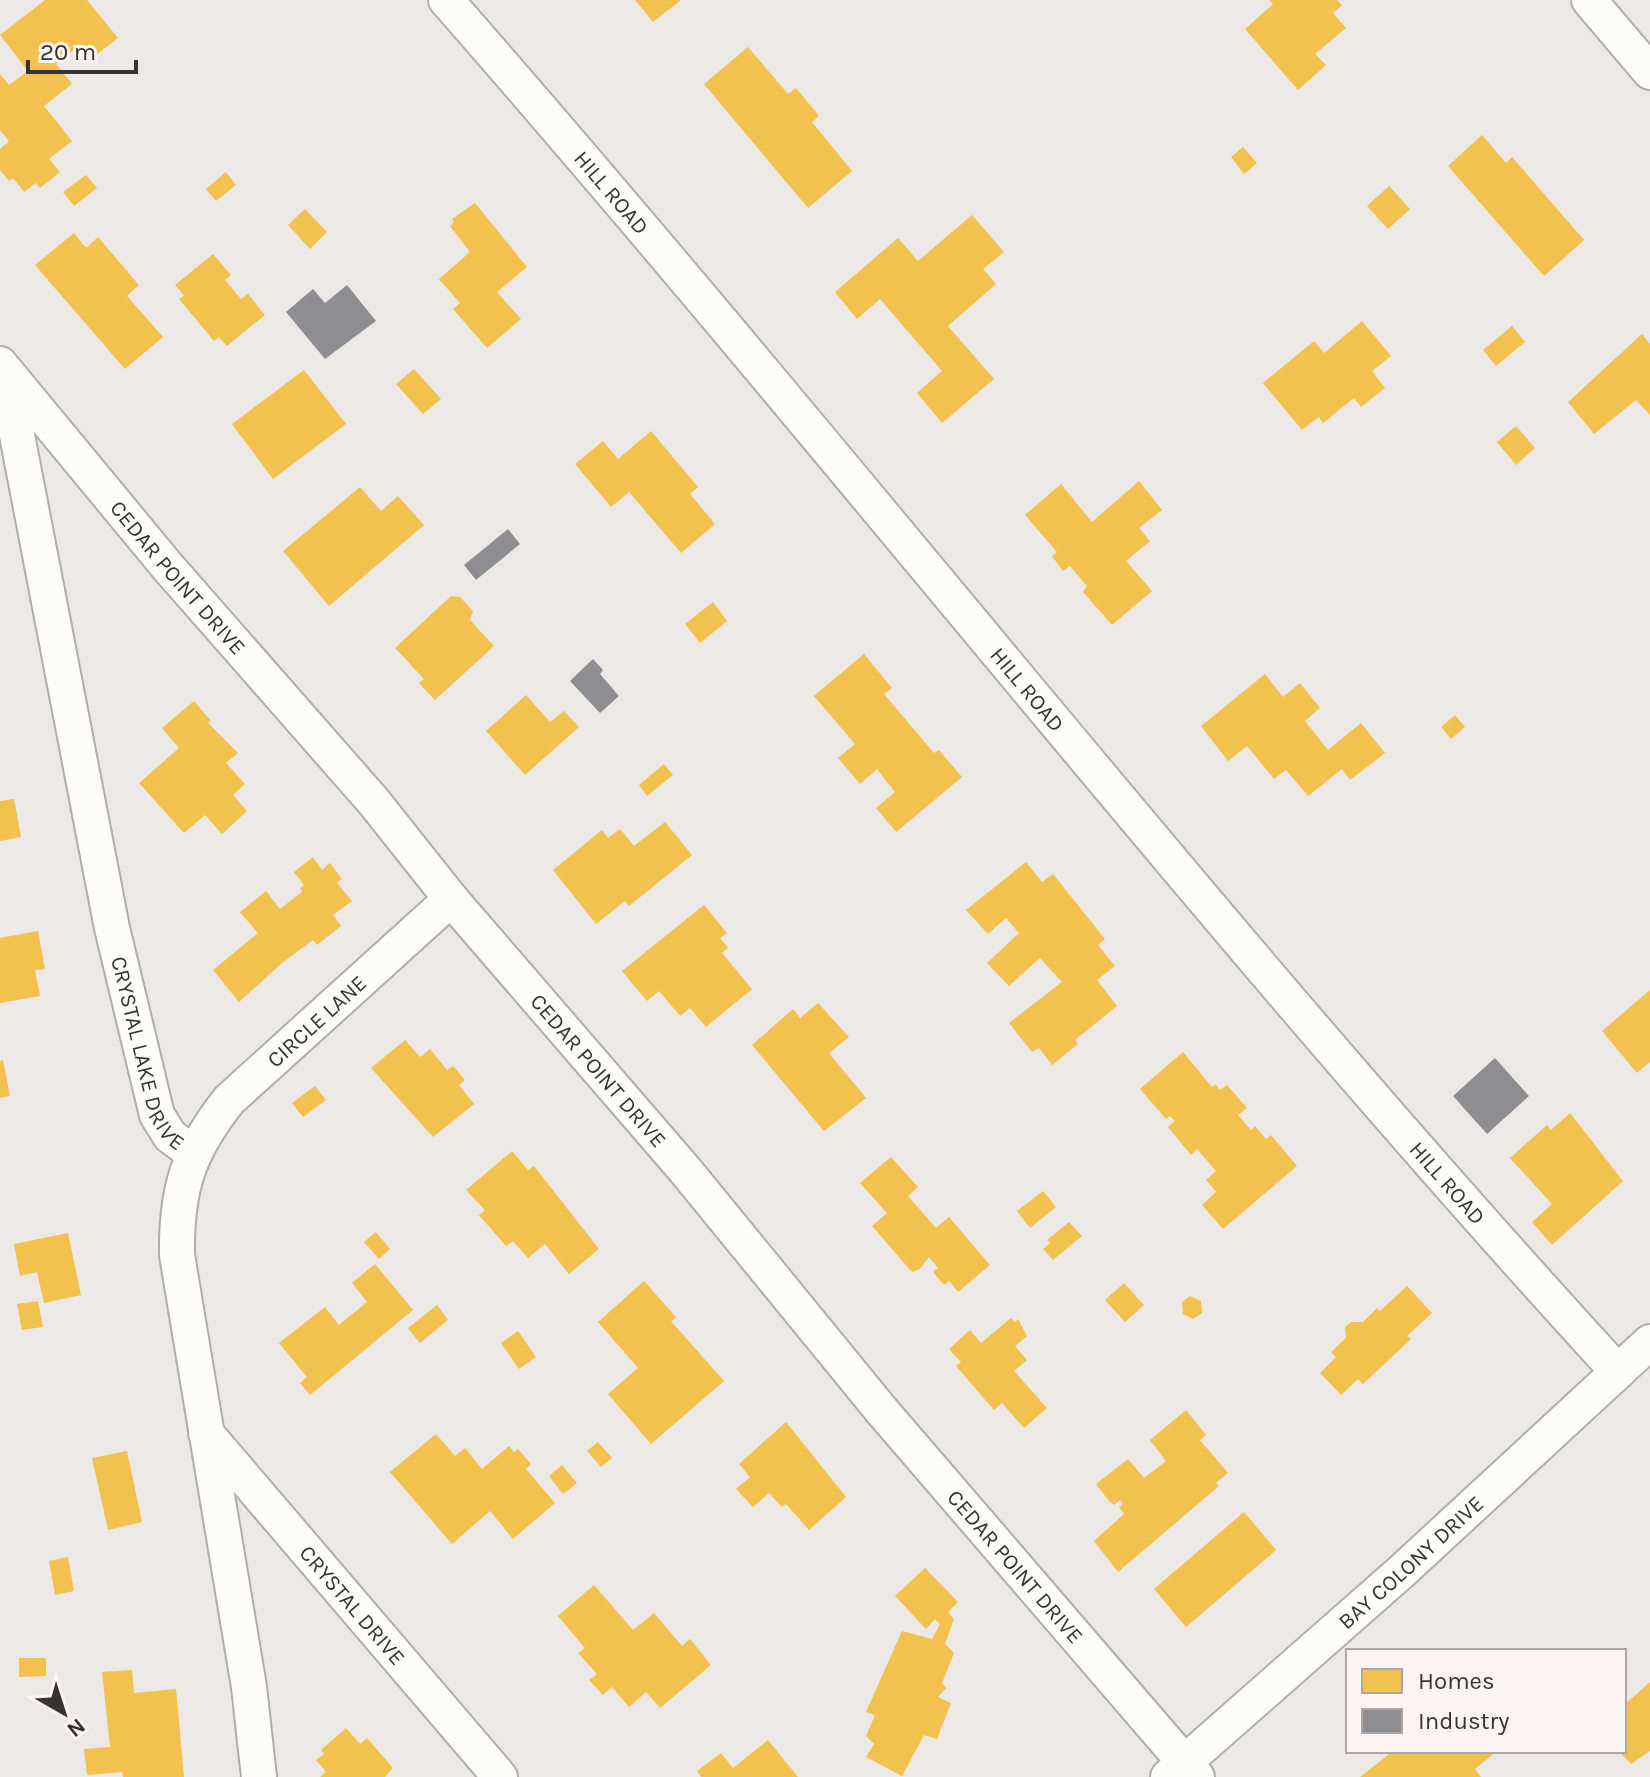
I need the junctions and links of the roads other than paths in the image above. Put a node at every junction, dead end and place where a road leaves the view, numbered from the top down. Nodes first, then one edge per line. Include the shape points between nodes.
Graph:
1 (446, 0) edge
2 (1589, 0) edge
3 (1650, 72) edge
4 (2, 367) edge
5 (451, 899) junction
6 (193, 1153) junction
7 (1650, 1342) edge
8 (1618, 1372) junction
9 (206, 1432) junction
10 (1183, 1772) edge
11 (259, 1777) edge
12 (500, 1777) edge

1 - 8 street, HILL ROAD via 1067,739
2 - 3 street
4 - 5 street, CEDAR POINT DRIVE
4 - 6 street, CRYSTAL LAKE DRIVE via 112,928 157,1115 170,1136
5 - 6 street, CIRCLE LANE via 229,1100
5 - 10 street, CEDAR POINT DRIVE via 685,1170
6 - 9 street, CRYSTAL LAKE DRIVE via 176,1215 177,1255
7 - 8 street, BAY COLONY DRIVE
8 - 10 street, BAY COLONY DRIVE
9 - 11 street, CRYSTAL LAKE DRIVE
9 - 12 street, CRYSTAL DRIVE

